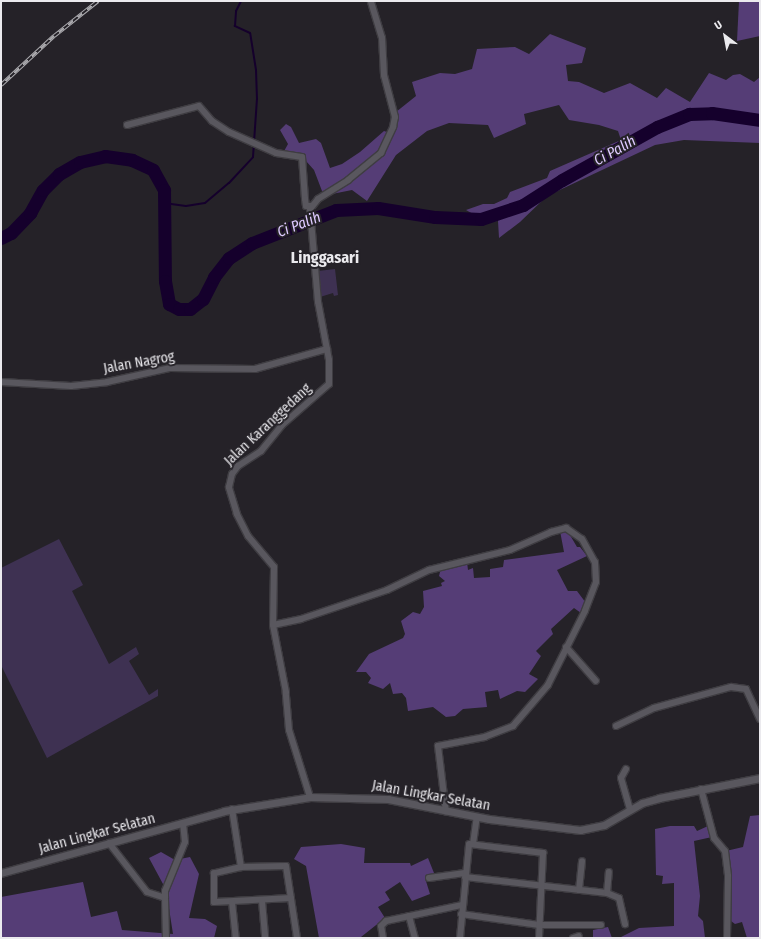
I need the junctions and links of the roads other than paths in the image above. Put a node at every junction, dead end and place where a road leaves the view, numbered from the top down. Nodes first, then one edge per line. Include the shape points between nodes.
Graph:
1 (371, 1) edge
2 (127, 125) dead end
3 (311, 207) junction
4 (327, 349) junction
5 (1, 382) edge
6 (273, 625) junction
7 (566, 647) junction
8 (596, 681) dead end
9 (760, 719) edge
10 (616, 726) dead end
11 (626, 769) dead end
12 (760, 778) edge
13 (700, 789) junction
14 (310, 797) junction
15 (232, 809) junction
16 (630, 810) junction
17 (446, 812) junction
18 (477, 817) junction
19 (183, 823) junction
20 (109, 843) junction
21 (473, 844) junction
22 (582, 861) dead end
23 (242, 867) junction
24 (609, 872) dead end
25 (1, 873) edge
26 (465, 875) junction
27 (429, 878) dead end
28 (540, 884) junction
29 (580, 890) junction
30 (607, 893) junction
31 (165, 898) junction
32 (291, 898) junction
33 (262, 901) junction
34 (232, 902) junction
35 (462, 905) junction
36 (461, 914) junction
37 (409, 916) junction
38 (625, 924) dead end
39 (539, 925) junction
40 (601, 925) dead end
41 (166, 938) edge
42 (236, 938) edge
43 (266, 938) edge
44 (296, 938) edge
45 (383, 938) edge
46 (415, 938) edge
47 (460, 938) edge
48 (539, 938) edge
49 (727, 938) edge

1 - 3 street via 382,38 384,75 395,117 393,127 381,153
2 - 3 street, Jalan Karanggedang via 198,105 220,127 276,153 300,156 303,159 306,205
3 - 4 street, Jalan Karanggedang via 318,302
4 - 5 street, Jalan Nagrog via 255,369 170,368 107,382 71,386
4 - 6 street, Jalan Karanggedang via 329,384 282,425 261,451 238,466 230,479 230,494 236,514 248,536 274,567
6 - 7 street via 301,619 387,590 429,570 510,550 566,528 578,535 589,549 597,572 585,611
6 - 14 street, Jalan Karanggedang via 286,692 289,730
7 - 8 street
7 - 17 street via 548,685 513,726 485,737 438,746
9 - 10 street via 746,689 731,687 654,708
11 - 16 street via 621,778
12 - 13 street, Jalan Lingkar Selatan
13 - 16 street, Jalan Lingkar Selatan via 659,798
13 - 49 street via 714,838 725,851 728,876
14 - 15 street, Jalan Lingkar Selatan
14 - 17 street, Jalan Lingkar Selatan via 388,799
15 - 19 street, Jalan Lingkar Selatan
15 - 23 street
16 - 18 street, Jalan Lingkar Selatan via 600,827 580,830
17 - 18 street, Jalan Lingkar Selatan
18 - 21 street
19 - 20 street, Jalan Lingkar Selatan
19 - 31 street via 185,842 165,891
20 - 25 street, Jalan Lingkar Selatan
20 - 31 street via 147,892
21 - 26 street via 468,844
21 - 28 street via 541,851 544,856
22 - 29 street
23 - 32 street via 285,866
23 - 34 street via 214,873 213,901
24 - 30 street
26 - 27 street
26 - 28 street
26 - 35 street
28 - 29 street
28 - 39 street
29 - 30 street
30 - 38 street via 618,898
31 - 41 street
32 - 33 street
32 - 44 street
33 - 34 street
33 - 43 street
34 - 42 street
35 - 36 street
35 - 37 street
36 - 39 street
36 - 47 street
37 - 45 street via 383,923
37 - 46 street
39 - 40 street
39 - 48 street

